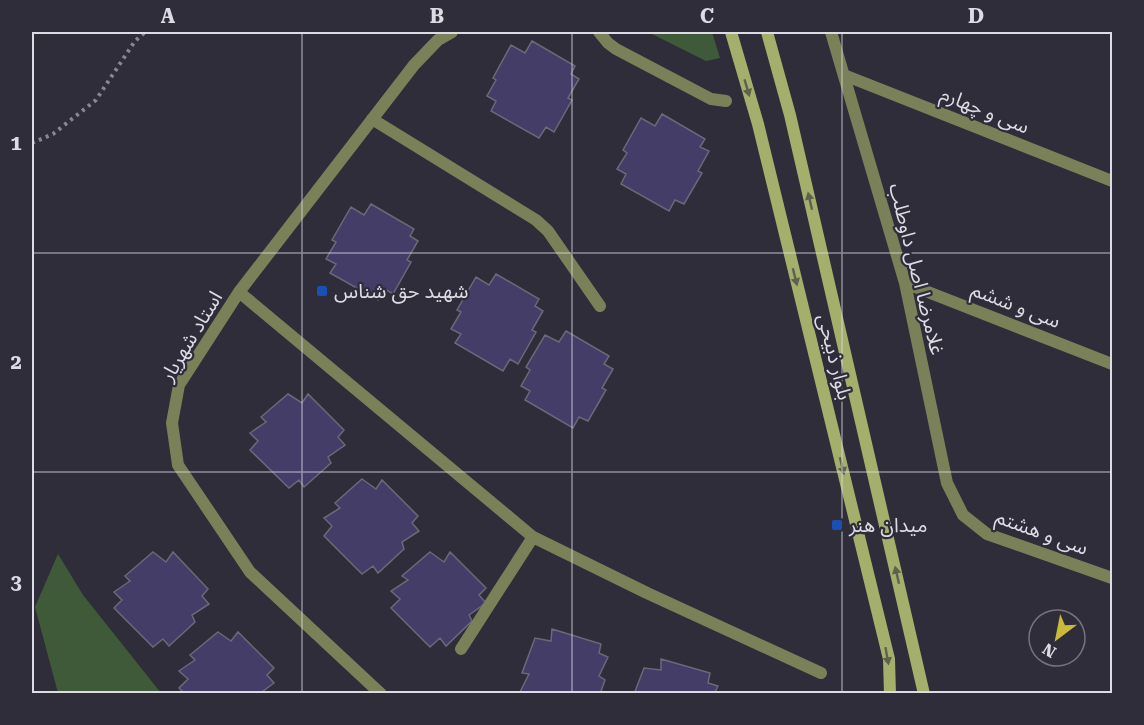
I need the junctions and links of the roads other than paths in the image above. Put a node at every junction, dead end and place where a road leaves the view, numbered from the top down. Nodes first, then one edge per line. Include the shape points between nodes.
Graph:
1 (452, 32) edge
2 (599, 32) edge
3 (731, 32) edge
4 (767, 32) edge
5 (831, 32) edge
6 (843, 75) junction
7 (726, 101) dead end
8 (372, 119) junction
9 (1113, 182) edge
10 (904, 283) junction
11 (239, 292) junction
12 (600, 306) dead end
13 (1113, 364) edge
14 (963, 515) joint
15 (533, 537) junction
16 (1113, 578) edge
17 (461, 649) dead end
18 (821, 674) dead end
19 (381, 693) edge
20 (890, 693) edge
21 (924, 693) edge

1 - 8 street, استاد شهریار via 414,64
2 - 7 street via 616,49 711,99
3 -> 20 main road, بلوار ذبیحی via 889,659
21 -> 4 main road, بلوار ذبیحی via 790,115
5 - 6 street, غلامرضا اصل داوطلب
6 - 9 street, سی و چهارم
6 - 10 street, غلامرضا اصل داوطلب
8 - 11 street, استاد شهریار
8 - 12 street via 536,220 548,231
10 - 13 street, سی و ششم
10 - 14 street, غلامرضا اصل داوطلب via 947,483
11 - 15 street
11 - 19 street, استاد شهریار via 179,385 172,423 178,465 250,572
14 - 16 street, سی و هشتم via 987,534
15 - 17 street
15 - 18 street

